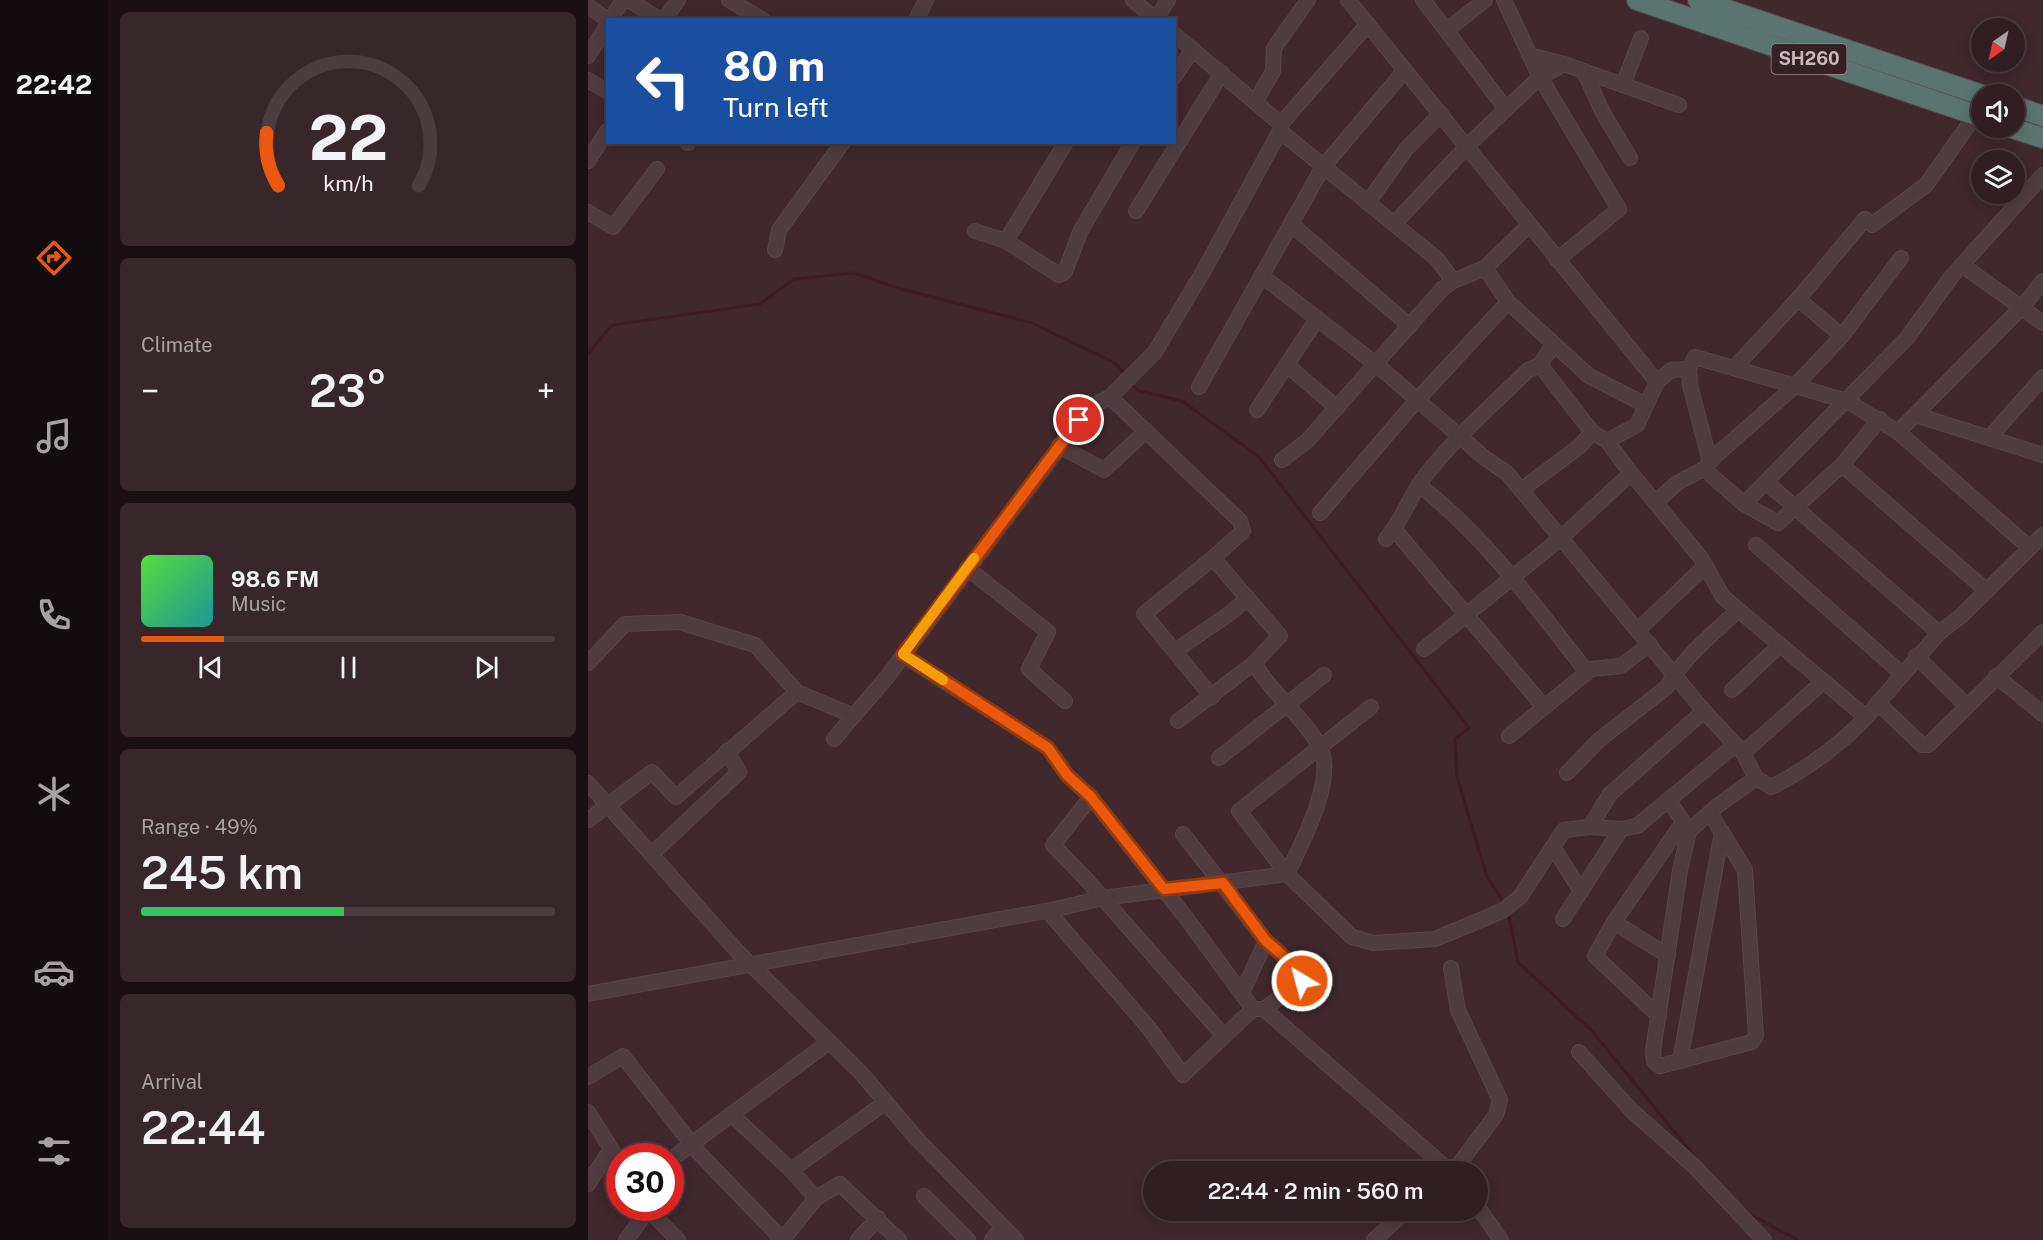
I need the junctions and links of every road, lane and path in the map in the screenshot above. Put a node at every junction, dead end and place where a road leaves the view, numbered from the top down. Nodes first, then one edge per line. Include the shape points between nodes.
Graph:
1 (623, 0) edge
2 (629, 0) edge
3 (678, 0) edge
4 (729, 0) edge
5 (926, 0) edge
6 (1132, 0) edge
7 (1168, 0) edge
8 (1308, 0) edge
9 (1348, 0) edge
10 (1423, 0) edge
11 (1485, 0) edge
12 (1504, 0) edge
13 (1637, 0) edge
14 (1704, 1) edge
15 (588, 6) edge
16 (611, 18) edge
17 (659, 18) edge
18 (664, 18) edge
19 (760, 18) edge
20 (917, 18) edge
21 (1154, 18) edge
22 (1157, 18) edge
23 (606, 19) edge
24 (1368, 24) junction
25 (606, 26) edge
26 (1447, 30) junction
27 (1176, 36) edge
28 (1641, 38) dead end
29 (1193, 49) junction
30 (1529, 55) junction
31 (588, 56) edge
32 (1564, 64) junction
33 (1405, 70) junction
34 (1584, 71) junction
35 (1222, 73) junction
36 (1176, 74) edge
37 (1540, 77) junction
38 (588, 80) edge
39 (1623, 85) junction
40 (606, 91) edge
41 (1971, 91) edge
42 (1256, 101) junction
43 (1679, 105) dead end
44 (1506, 109) junction
45 (1971, 110) edge
46 (2025, 110) edge
47 (1441, 114) junction
48 (2043, 116) edge
49 (1971, 125) edge
50 (1280, 127) junction
51 (2025, 132) edge
52 (606, 133) edge
53 (2043, 138) edge
54 (842, 144) edge
55 (1065, 144) edge
56 (1132, 144) edge
57 (1467, 146) junction
58 (1630, 158) dead end
59 (588, 161) edge
60 (1323, 167) junction
61 (657, 169) dead end
62 (2043, 175) edge
63 (1369, 201) junction
64 (1136, 211) dead end
65 (588, 212) edge
66 (1395, 223) junction
67 (1291, 224) junction
68 (1530, 225) junction
69 (975, 231) dead end
70 (1006, 241) junction
71 (775, 250) dead end
72 (1901, 258) dead end
73 (1557, 260) junction
74 (1962, 265) junction
75 (1485, 268) junction
76 (1262, 276) junction
77 (1453, 281) junction
78 (2043, 281) edge
79 (1798, 298) junction
80 (1508, 302) junction
81 (2022, 306) junction
82 (1317, 319) junction
83 (2043, 322) edge
84 (1410, 326) junction
85 (1842, 336) junction
86 (1553, 345) junction
87 (1287, 365) junction
88 (1377, 365) junction
89 (1540, 365) junction
90 (1689, 369) junction
91 (1734, 369) junction
92 (2043, 376) edge
93 (1657, 382) junction
94 (1795, 386) junction
95 (1199, 387) dead end
96 (1110, 397) junction
97 (1417, 400) junction
98 (1847, 401) junction
99 (1646, 405) junction
100 (1337, 408) junction
101 (1257, 410) dead end
102 (1916, 415) junction
103 (1880, 419) junction
104 (1146, 431) junction
105 (1592, 432) junction
106 (1898, 432) junction
107 (1459, 437) junction
108 (1989, 438) junction
109 (1607, 441) junction
110 (1059, 446) junction
111 (2043, 454) edge
112 (1282, 460) dead end
113 (1842, 465) junction
114 (1707, 466) junction
115 (1631, 473) junction
116 (1766, 482) junction
117 (1419, 485) junction
118 (1521, 490) junction
119 (1656, 502) junction
120 (1744, 504) junction
121 (1796, 507) junction
122 (1320, 513) dead end
123 (2043, 535) edge
124 (1561, 537) junction
125 (1756, 544) dead end
126 (2030, 548) junction
127 (1213, 558) junction
128 (1705, 566) junction
129 (967, 568) junction
130 (1512, 577) junction
131 (1987, 591) junction
132 (1248, 598) junction
133 (1738, 610) junction
134 (1464, 614) junction
135 (1638, 630) junction
136 (2043, 632) edge
137 (1939, 633) junction
138 (1650, 644) junction
139 (1780, 645) junction
140 (1424, 649) dead end
141 (1175, 651) junction
142 (903, 654) junction
143 (1916, 656) junction
144 (588, 663) edge
145 (1254, 663) junction
146 (1587, 672) junction
147 (1901, 673) junction
148 (1674, 674) junction
149 (1324, 675) dead end
150 (1996, 676) junction
151 (1824, 681) junction
152 (1732, 690) dead end
153 (797, 692) junction
154 (1212, 697) junction
155 (1065, 701) dead end
156 (1878, 703) junction
157 (1287, 705) junction
158 (1967, 706) junction
159 (1371, 707) dead end
160 (1544, 707) junction
161 (1704, 711) junction
162 (2043, 714) edge
163 (854, 716) junction
164 (1866, 717) junction
165 (1178, 721) dead end
166 (1509, 735) dead end
167 (834, 739) dead end
168 (1321, 748) junction
169 (1739, 749) junction
170 (727, 752) junction
171 (1219, 758) dead end
172 (1567, 773) dead end
173 (1756, 778) junction
174 (588, 783) edge
175 (1091, 797) junction
176 (1669, 801) junction
177 (609, 804) junction
178 (1710, 813) junction
179 (588, 820) edge
180 (1590, 827) junction
181 (1685, 828) junction
182 (1621, 830) junction
183 (1722, 832) junction
184 (1183, 834) dead end
185 (1553, 847) junction
186 (652, 854) junction
187 (1287, 874) junction
188 (1223, 883) junction
189 (1164, 889) junction
190 (1581, 891) junction
191 (1102, 898) junction
192 (1056, 909) junction
193 (1563, 919) dead end
194 (1614, 922) junction
195 (1266, 941) junction
196 (1668, 956) junction
197 (751, 965) junction
198 (1451, 968) dead end
199 (1242, 993) junction
200 (588, 994) edge
201 (1259, 1009) junction
202 (1659, 1016) junction
203 (1224, 1036) junction
204 (829, 1042) junction
205 (1579, 1052) dead end
206 (1680, 1061) junction
207 (588, 1077) edge
208 (886, 1102) junction
209 (588, 1112) edge
210 (731, 1114) junction
211 (607, 1143) edge
212 (692, 1144) junction
213 (684, 1150) edge
214 (606, 1157) edge
215 (1440, 1161) edge
216 (1460, 1161) edge
217 (791, 1170) junction
218 (588, 1184) edge
219 (924, 1196) dead end
220 (816, 1198) junction
221 (878, 1218) junction
222 (639, 1221) edge
223 (660, 1221) edge
224 (1395, 1221) edge
225 (1488, 1221) edge
226 (1004, 1227) junction
227 (779, 1239) edge
228 (626, 1240) edge
229 (678, 1240) edge
230 (858, 1240) edge
231 (899, 1240) edge
232 (968, 1240) edge
233 (992, 1240) edge
234 (1016, 1240) edge
235 (1374, 1240) edge
236 (1501, 1240) edge
237 (1764, 1240) edge

1 - 16 street
2 - 17 street
3 - 18 street
4 - 19 street
5 - 20 street
6 - 21 street
7 - 22 street
8 - 42 street via 1274,48 1273,71
9 - 24 street
10 - 26 street
11 - 26 street
12 - 30 street
13 - 45 highway, SH260
14 - 41 highway, SH260
15 - 23 street
24 - 33 street
24 - 50 street
25 - 31 street
26 - 44 street
27 - 29 street
28 - 39 street
29 - 35 street
29 - 36 street
30 - 32 street
30 - 37 street
32 - 34 street
32 - 37 street
33 - 47 street
33 - 60 street
34 - 39 street
34 - 58 street
35 - 42 street
35 - 64 street
37 - 44 street
37 - 73 street via 1619,209
38 - 40 street
39 - 43 street
42 - 50 street
44 - 57 street
46 - 48 highway
47 - 57 street
47 - 63 street via 1406,149
49 - 79 street via 1926,185 1868,222
50 - 60 street
50 - 96 street via 1203,272 1155,352
51 - 53 highway
52 - 59 street
54 - 71 street via 778,231
55 - 70 street
56 - 70 street via 1080,231 1065,272 1059,275
57 - 66 street
57 - 68 street
60 - 63 street
60 - 67 street
61 - 65 street via 613,226
62 - 74 street
63 - 66 street
66 - 77 street via 1437,260
67 - 76 street
67 - 84 street
68 - 73 street
68 - 75 street
69 - 70 street
72 - 85 street
73 - 93 street
74 - 81 street
74 - 98 street via 1907,338
75 - 77 street
75 - 80 street
76 - 82 street
76 - 95 street
77 - 84 street
78 - 81 street
79 - 85 street
79 - 91 street
80 - 86 street
80 - 97 street
81 - 83 street
81 - 102 street
82 - 87 street
82 - 88 street
84 - 88 street
85 - 94 street
86 - 89 street
86 - 99 street via 1589,376
87 - 100 street
87 - 101 street
88 - 97 street
88 - 100 street
89 - 105 street
89 - 107 street via 1528,370
90 - 91 street via 1695,357
90 - 93 street via 1671,370
90 - 114 street
91 - 94 street
92 - 108 street
93 - 99 street
94 - 98 street
94 - 114 street
96 - 104 street
96 - 110 street via 1090,408
97 - 107 street
97 - 122 street
98 - 103 street
98 - 116 street
99 - 109 street via 1637,425
100 - 112 street via 1307,441
102 - 106 street
102 - 108 street
103 - 106 street
103 - 113 street
104 - 110 street via 1104,470
104 - 127 street via 1240,521 1243,531
105 - 109 street
105 - 118 street via 1580,446
106 - 126 street
107 - 117 street
107 - 118 street via 1507,473
108 - 111 street
109 - 115 street
110 - 129 street
113 - 121 street
113 - 131 street
114 - 119 street via 1677,483
114 - 120 street
115 - 119 street
115 - 124 street
116 - 120 street
116 - 121 street
117 - 130 street via 1451,510
117 - 134 street via 1390,534
118 - 124 street
119 - 128 street
120 - 121 street via 1776,523
121 - 137 street
123 - 126 street
124 - 130 street
124 - 135 street
125 - 147 street
126 - 131 street
127 - 132 street
127 - 141 street via 1144,614
128 - 133 street via 1723,597
128 - 135 street
129 - 142 street
129 - 155 street via 1048,632 1029,669
130 - 134 street
130 - 146 street
131 - 137 street
132 - 141 street
132 - 145 street via 1280,636
133 - 139 street
133 - 148 street
134 - 140 street
134 - 160 street
135 - 138 street
136 - 150 street
137 - 143 street
138 - 146 street via 1621,666
138 - 148 street
139 - 151 street
139 - 152 street
141 - 154 street
142 - 163 street
142 - 175 street via 1048,748 1067,775
143 - 147 street
143 - 158 street
144 - 153 street via 625,624 680,622 754,645
145 - 154 street
145 - 157 street
146 - 160 street
147 - 156 street
148 - 161 street
148 - 172 street via 1667,687 1599,740
149 - 157 street
150 - 158 street
150 - 162 street
151 - 164 street
151 - 169 street
153 - 163 street
153 - 170 street
154 - 165 street
156 - 158 street via 1922,745 1929,745
156 - 164 street
157 - 168 street
157 - 171 street
159 - 168 street
160 - 166 street
161 - 169 street
161 - 180 street via 1610,794
163 - 167 street
164 - 173 street via 1793,777 1771,787
168 - 187 street via 1324,776 1308,832
168 - 187 street via 1239,811
169 - 173 street
169 - 176 street
170 - 177 street via 676,797 652,772
170 - 186 street via 739,772
173 - 178 street
174 - 177 street
175 - 189 street
175 - 191 street via 1053,845
176 - 181 street
176 - 182 street via 1636,826
177 - 179 street
177 - 186 street
178 - 181 street
178 - 183 street
180 - 182 street
180 - 185 street via 1567,829
181 - 194 street
181 - 196 street
182 - 190 street
183 - 206 street
183 - 206 street via 1745,870 1756,1035 1752,1042
184 - 188 street
185 - 187 street via 1520,897 1502,911 1435,939 1373,943 1352,937
185 - 190 street
186 - 197 street
187 - 188 street
188 - 189 street
188 - 195 street
189 - 191 street
189 - 199 street
190 - 193 street
191 - 192 street
191 - 203 street
192 - 197 street
192 - 203 street via 1052,916 1148,1027 1183,1075
194 - 196 street
194 - 202 street via 1595,953 1596,960
195 - 199 street
195 - 201 street via 1288,960 1302,981
196 - 202 street
197 - 200 street
197 - 204 street
198 - 216 street via 1458,1010 1500,1100 1496,1115
199 - 201 street
201 - 203 street
201 - 215 street
202 - 206 street via 1654,1061 1662,1066
204 - 208 street
204 - 210 street
205 - 237 street via 1632,1111 1694,1166
207 - 212 street via 623,1056
208 - 217 street
208 - 226 street
209 - 211 street
210 - 212 street
210 - 217 street
212 - 213 street
212 - 227 street
214 - 218 street
217 - 220 street
219 - 232 street
220 - 221 street via 840,1184
220 - 227 street
221 - 230 street
221 - 231 street
222 - 228 street
223 - 229 street
224 - 235 street
225 - 236 street
226 - 233 street
226 - 234 street

